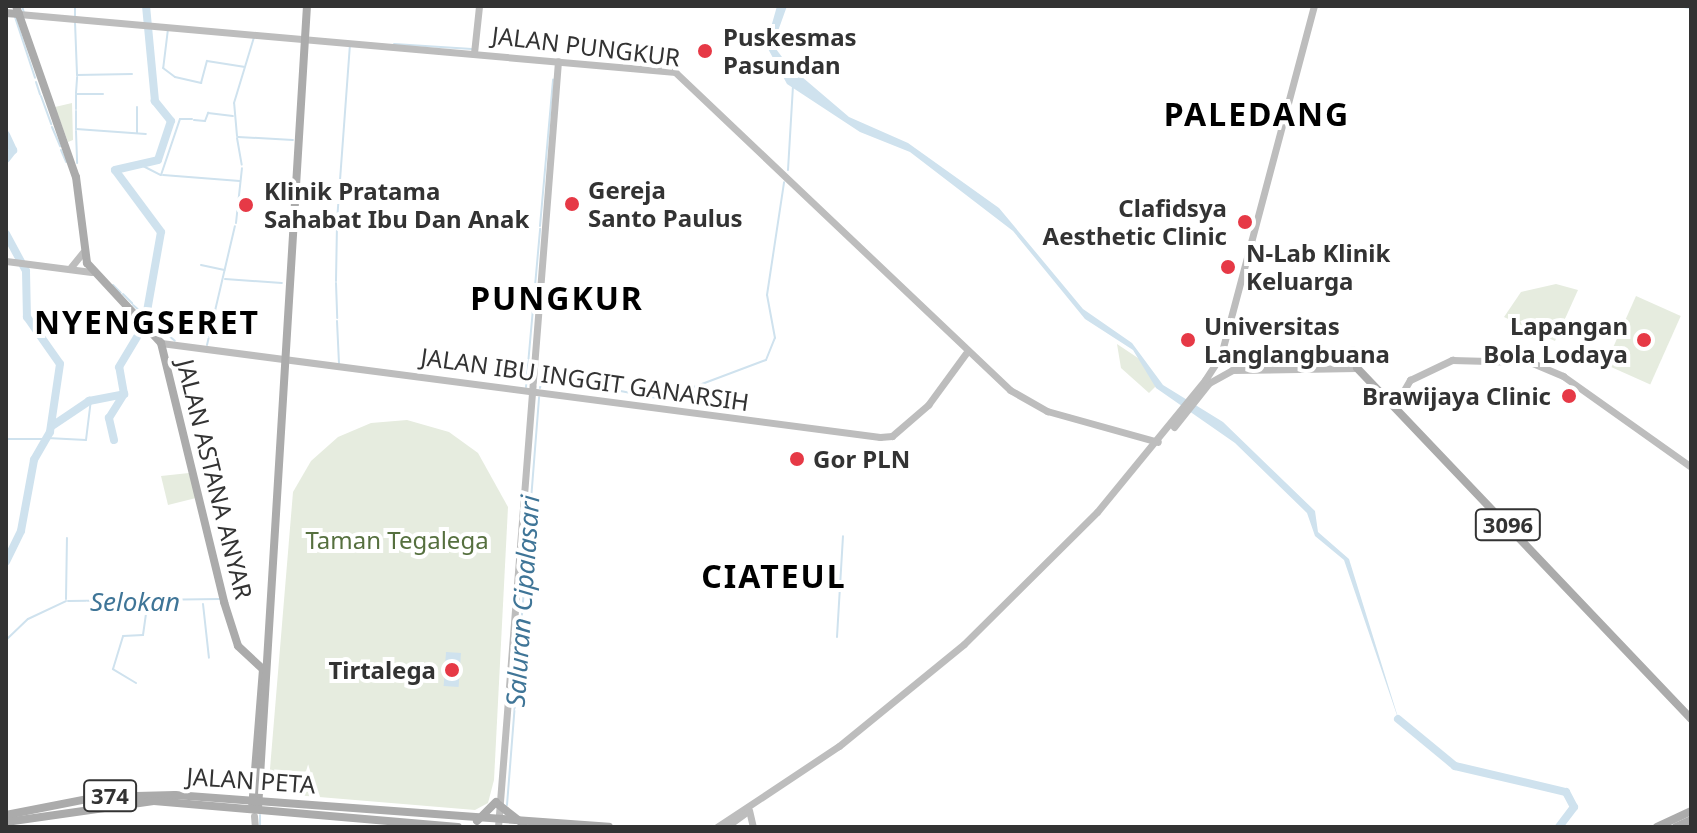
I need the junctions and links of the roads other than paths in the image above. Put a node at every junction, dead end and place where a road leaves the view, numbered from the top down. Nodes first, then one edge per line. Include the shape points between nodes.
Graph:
1 (307, 6) edge
2 (479, 6) edge
3 (1314, 6) edge
4 (17, 10) edge
5 (6, 13) edge
6 (305, 38) junction
7 (474, 53) junction
8 (558, 61) junction
9 (83, 252) junction
10 (6, 261) edge
11 (71, 267) junction
12 (91, 272) junction
13 (161, 343) junction
14 (1353, 349) dead end
15 (966, 353) junction
16 (1221, 355) junction
17 (283, 360) junction
18 (1346, 365) junction
19 (1357, 368) joint
20 (1232, 370) junction
21 (528, 392) junction
22 (1195, 396) junction
23 (1396, 404) junction
24 (1158, 442) junction
25 (1690, 466) edge
26 (266, 642) junction
27 (252, 658) junction
28 (266, 675) junction
29 (1691, 719) edge
30 (262, 723) junction
31 (260, 784) junction
32 (761, 800) junction
33 (276, 802) junction
34 (498, 804) junction
35 (255, 807) junction
36 (749, 810) junction
37 (1691, 811) edge
38 (359, 813) junction
39 (6, 815) edge
40 (1691, 820) edge
41 (6, 822) edge
42 (476, 822) junction
43 (525, 824) junction
44 (496, 825) edge
45 (255, 827) edge
46 (458, 827) edge
47 (609, 827) edge
48 (717, 827) edge
49 (726, 827) edge
50 (753, 827) edge
51 (1657, 827) edge
52 (1676, 827) edge

1 - 6 main road
2 - 7 main road
3 - 16 main road
4 - 5 main road
4 - 6 main road, JALAN PUNGKUR
4 - 9 main road, JALAN ASTANA ANYAR via 76,177
6 - 7 main road, JALAN PUNGKUR
6 - 17 main road
7 - 8 main road, JALAN PUNGKUR
8 - 15 main road, JALAN PUNGKUR via 685,76
8 - 21 main road
9 - 11 main road
9 - 12 main road, JALAN ASTANA ANYAR
10 - 11 main road
11 - 12 main road
12 - 13 main road, JALAN ASTANA ANYAR
13 - 17 main road, JALAN IBU INGGIT GANARSIH
13 - 27 main road, JALAN ASTANA ANYAR via 224,602 238,646
14 - 18 main road
15 - 21 main road, JALAN IBU INGGIT GANARSIH via 928,405 886,437
15 - 24 main road, JALAN PUNGKUR via 1047,411
16 - 20 main road
16 - 22 main road
17 - 21 main road, JALAN IBU INGGIT GANARSIH
17 - 26 main road
18 - 19 main road
18 - 20 main road
19 - 23 main road
20 - 22 main road
21 - 34 main road
22 - 24 main road
23 - 25 main road via 1410,380 1452,360 1530,362
23 - 29 main road, 3096
24 - 32 main road via 1075,536 945,661
26 - 27 main road
26 - 28 main road
27 - 28 main road, JALAN ASTANA ANYAR
28 - 30 main road
30 - 31 main road
30 - 35 main road
31 - 33 main road
31 - 35 main road
32 - 36 main road
32 - 48 main road
33 - 35 main road, JALAN PETA / 374
33 - 38 main road, JALAN PETA / 374
34 - 42 main road
34 - 43 main road
34 - 44 main road
35 - 38 main road, JALAN PETA / 374
35 - 39 main road, JALAN PETA / 374 via 119,795
35 - 41 main road, JALAN PETA / 374 via 136,801
35 - 45 main road
36 - 49 main road
36 - 50 main road
37 - 51 main road
38 - 42 main road, JALAN PETA / 374
38 - 46 main road, JALAN PETA / 374
40 - 52 main road
42 - 44 main road, JALAN PETA / 374
43 - 44 main road, JALAN PETA
43 - 47 main road, JALAN PETA

